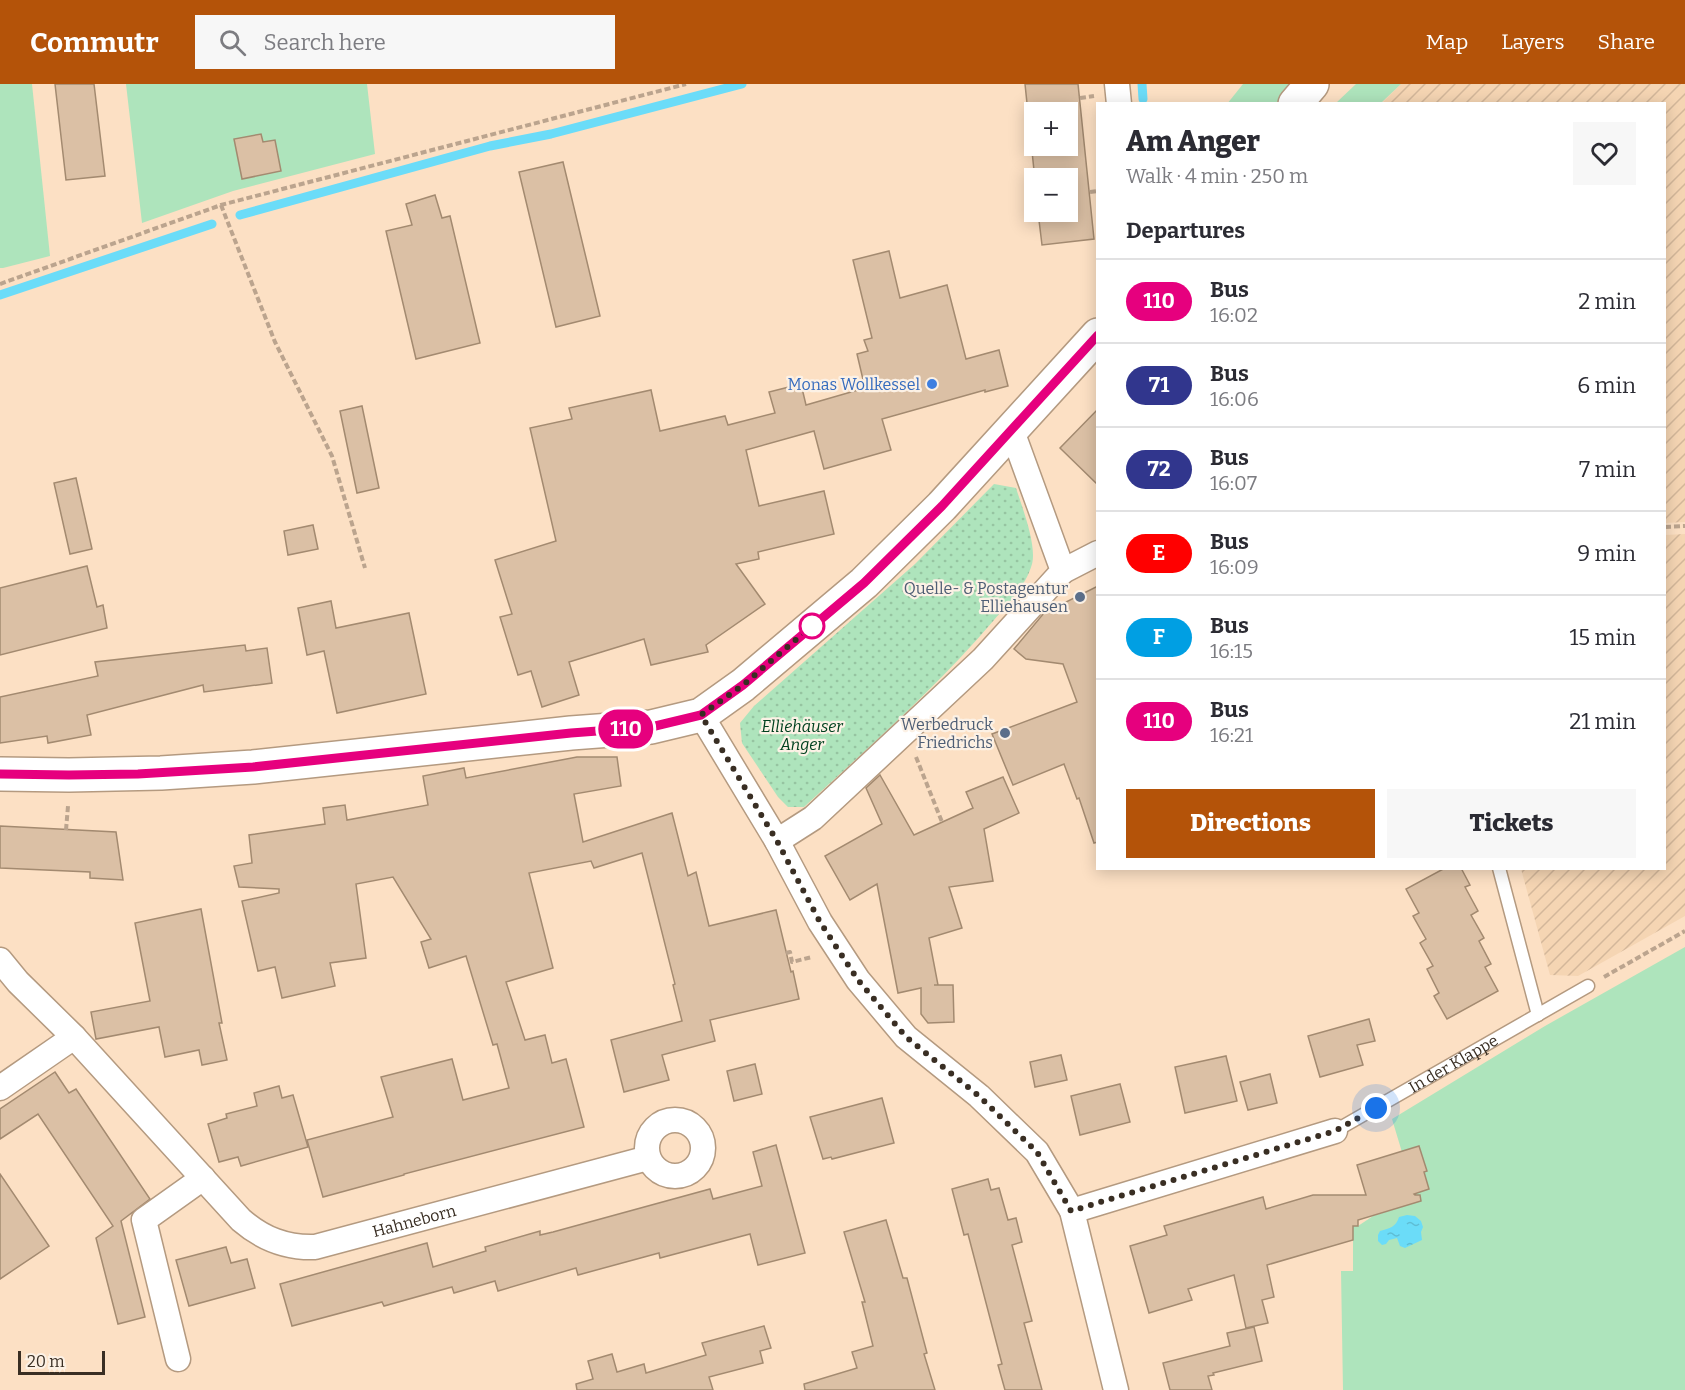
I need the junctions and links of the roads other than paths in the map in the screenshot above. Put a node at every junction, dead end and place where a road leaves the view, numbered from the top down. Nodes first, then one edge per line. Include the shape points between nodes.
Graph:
1 (1117, 84) edge
2 (1312, 84) edge
3 (1119, 102) edge
4 (1297, 102) edge
5 (1096, 337) edge
6 (1012, 431) junction
7 (1096, 554) edge
8 (1063, 571) junction
9 (701, 715) junction
10 (0, 774) edge
11 (777, 841) junction
12 (1500, 870) edge
13 (0, 960) edge
14 (1588, 986) road end
15 (1538, 1015) junction
16 (74, 1037) junction
17 (0, 1088) edge
18 (1335, 1131) joint
19 (648, 1158) dead end
20 (203, 1178) junction
21 (1071, 1211) junction
22 (178, 1359) dead end
23 (1116, 1390) edge

1 - 3 street
2 - 4 street
5 - 6 street
6 - 8 street
6 - 9 street via 864,583 743,685
7 - 8 street
8 - 11 street via 983,659 813,818
9 - 10 street via 651,727 253,767 138,774
9 - 11 street
11 - 21 street via 820,922 858,980 906,1037 979,1096 1037,1152
12 - 15 lane
13 - 16 street, Hahneborn
14 - 15 lane, In der Klappe
15 - 18 lane, In der Klappe
16 - 17 street
16 - 20 street, Hahneborn
18 - 21 street, In der Klappe
19 - 20 street, Hahneborn via 315,1247 283,1244 252,1230
20 - 22 street via 144,1220
21 - 23 street

